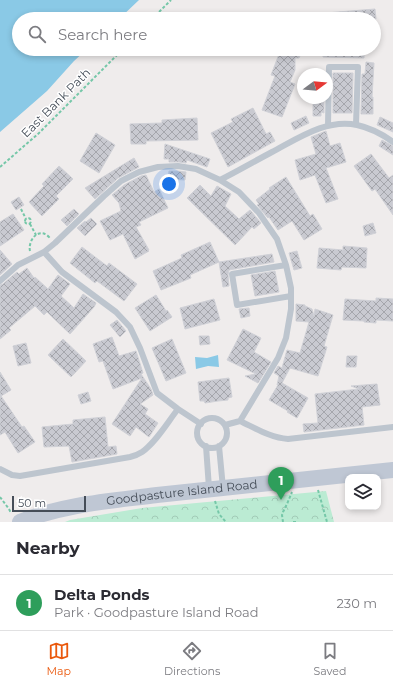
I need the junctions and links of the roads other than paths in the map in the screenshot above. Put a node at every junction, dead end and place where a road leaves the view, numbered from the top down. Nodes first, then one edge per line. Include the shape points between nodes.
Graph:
1 (356, 124) junction
2 (328, 126) junction
3 (393, 142) edge
4 (220, 180) junction
5 (44, 252) junction
6 (286, 265) junction
7 (0, 281) edge
8 (291, 296) junction
9 (178, 409) junction
10 (240, 420) junction
11 (201, 424) junction
12 (225, 425) junction
13 (393, 427) edge
14 (206, 446) junction
15 (219, 446) junction
16 (0, 469) edge
17 (393, 470) edge
18 (216, 492) junction
19 (16, 518) edge

1 - 2 lane
1 - 2 lane via 358,67 329,67
1 - 3 lane via 373,129
2 - 4 lane via 309,132
4 - 5 lane via 196,169 178,166 158,167 139,172 121,181
4 - 6 lane via 240,192 259,213 276,239
5 - 7 lane via 18,265
5 - 9 lane via 62,272 116,312 130,327 155,389
6 - 8 lane
6 - 8 lane via 232,274 237,305
8 - 10 lane via 290,320 278,358
9 - 11 lane
9 - 16 lane via 155,440 141,453 130,457 20,476
10 - 12 lane
10 - 13 lane via 281,439
11 - 12 lane via 204,420 214,418
11 - 14 lane via 198,428 199,439
12 - 15 lane via 226,440
14 - 15 lane
14 - 18 lane
15 - 18 lane
17 - 18 main road, Goodpasture Island Road
18 - 19 main road, Goodpasture Island Road via 83,504 45,514

